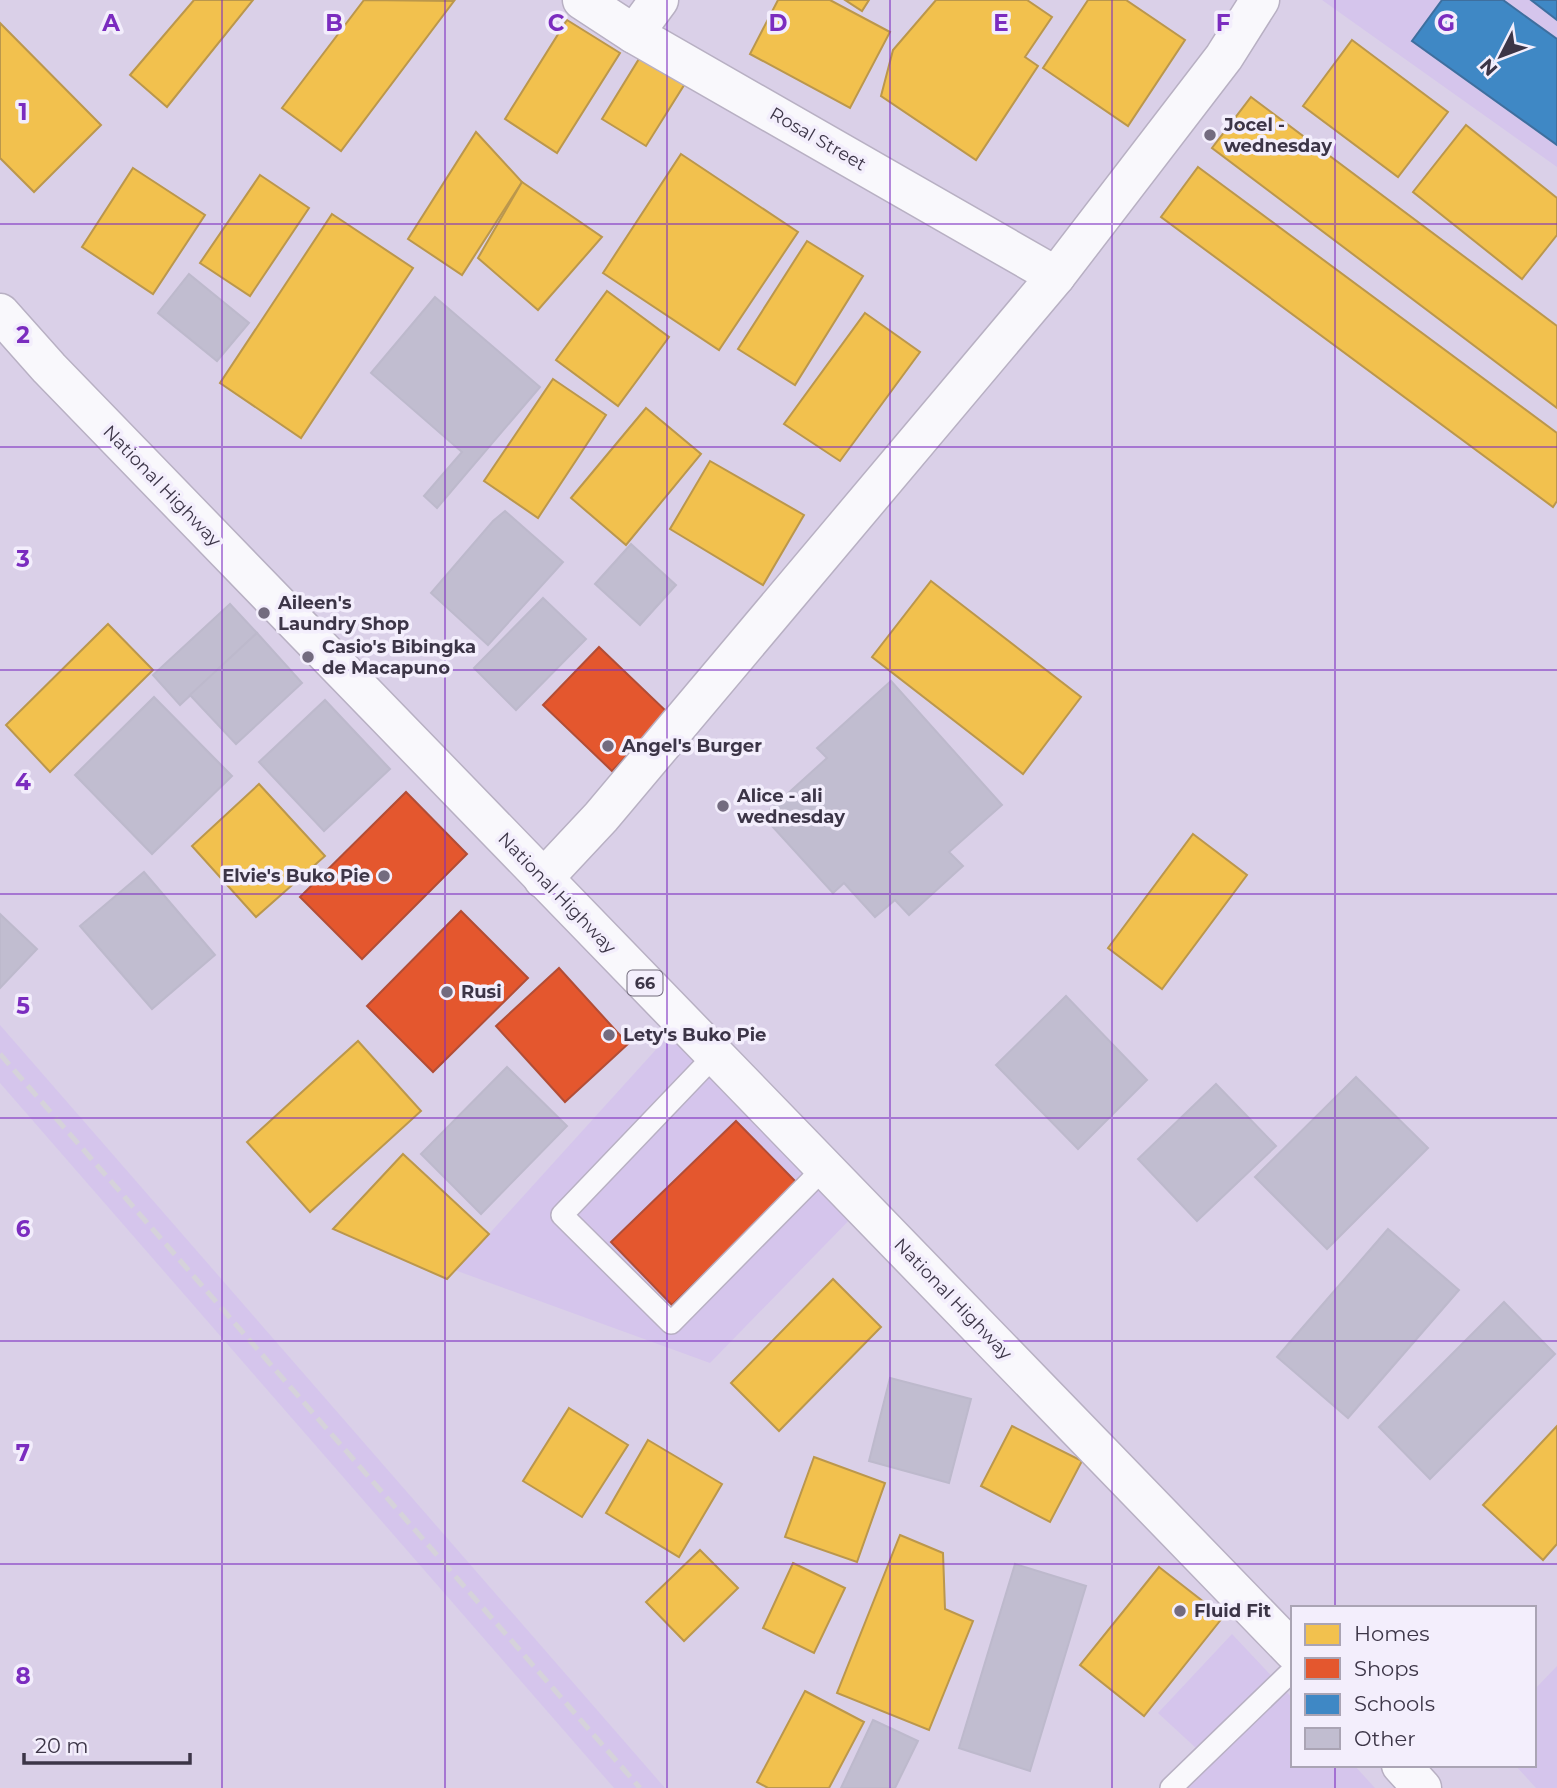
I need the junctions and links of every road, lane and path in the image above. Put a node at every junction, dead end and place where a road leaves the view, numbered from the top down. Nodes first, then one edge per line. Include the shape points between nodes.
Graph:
1 (582, 0) edge
2 (659, 0) edge
3 (1261, 0) edge
4 (634, 34) junction
5 (1056, 275) junction
6 (0, 313) edge
7 (543, 879) junction
8 (715, 1055) junction
9 (825, 1167) junction
10 (1291, 1649) edge
11 (1291, 1672) edge
12 (1403, 1767) edge
13 (1171, 1788) edge
14 (1422, 1788) edge

1 - 4 main road, Rosal Street
2 - 4 main road
3 - 5 main road via 1224,57
4 - 5 main road, Rosal Street
5 - 7 main road via 601,817
6 - 7 main road, National Highway / 66
7 - 8 main road, National Highway / 66
8 - 9 main road, National Highway / 66
8 - 9 lane via 562,1215 671,1323
9 - 10 main road, National Highway / 66
11 - 13 lane
12 - 14 main road

